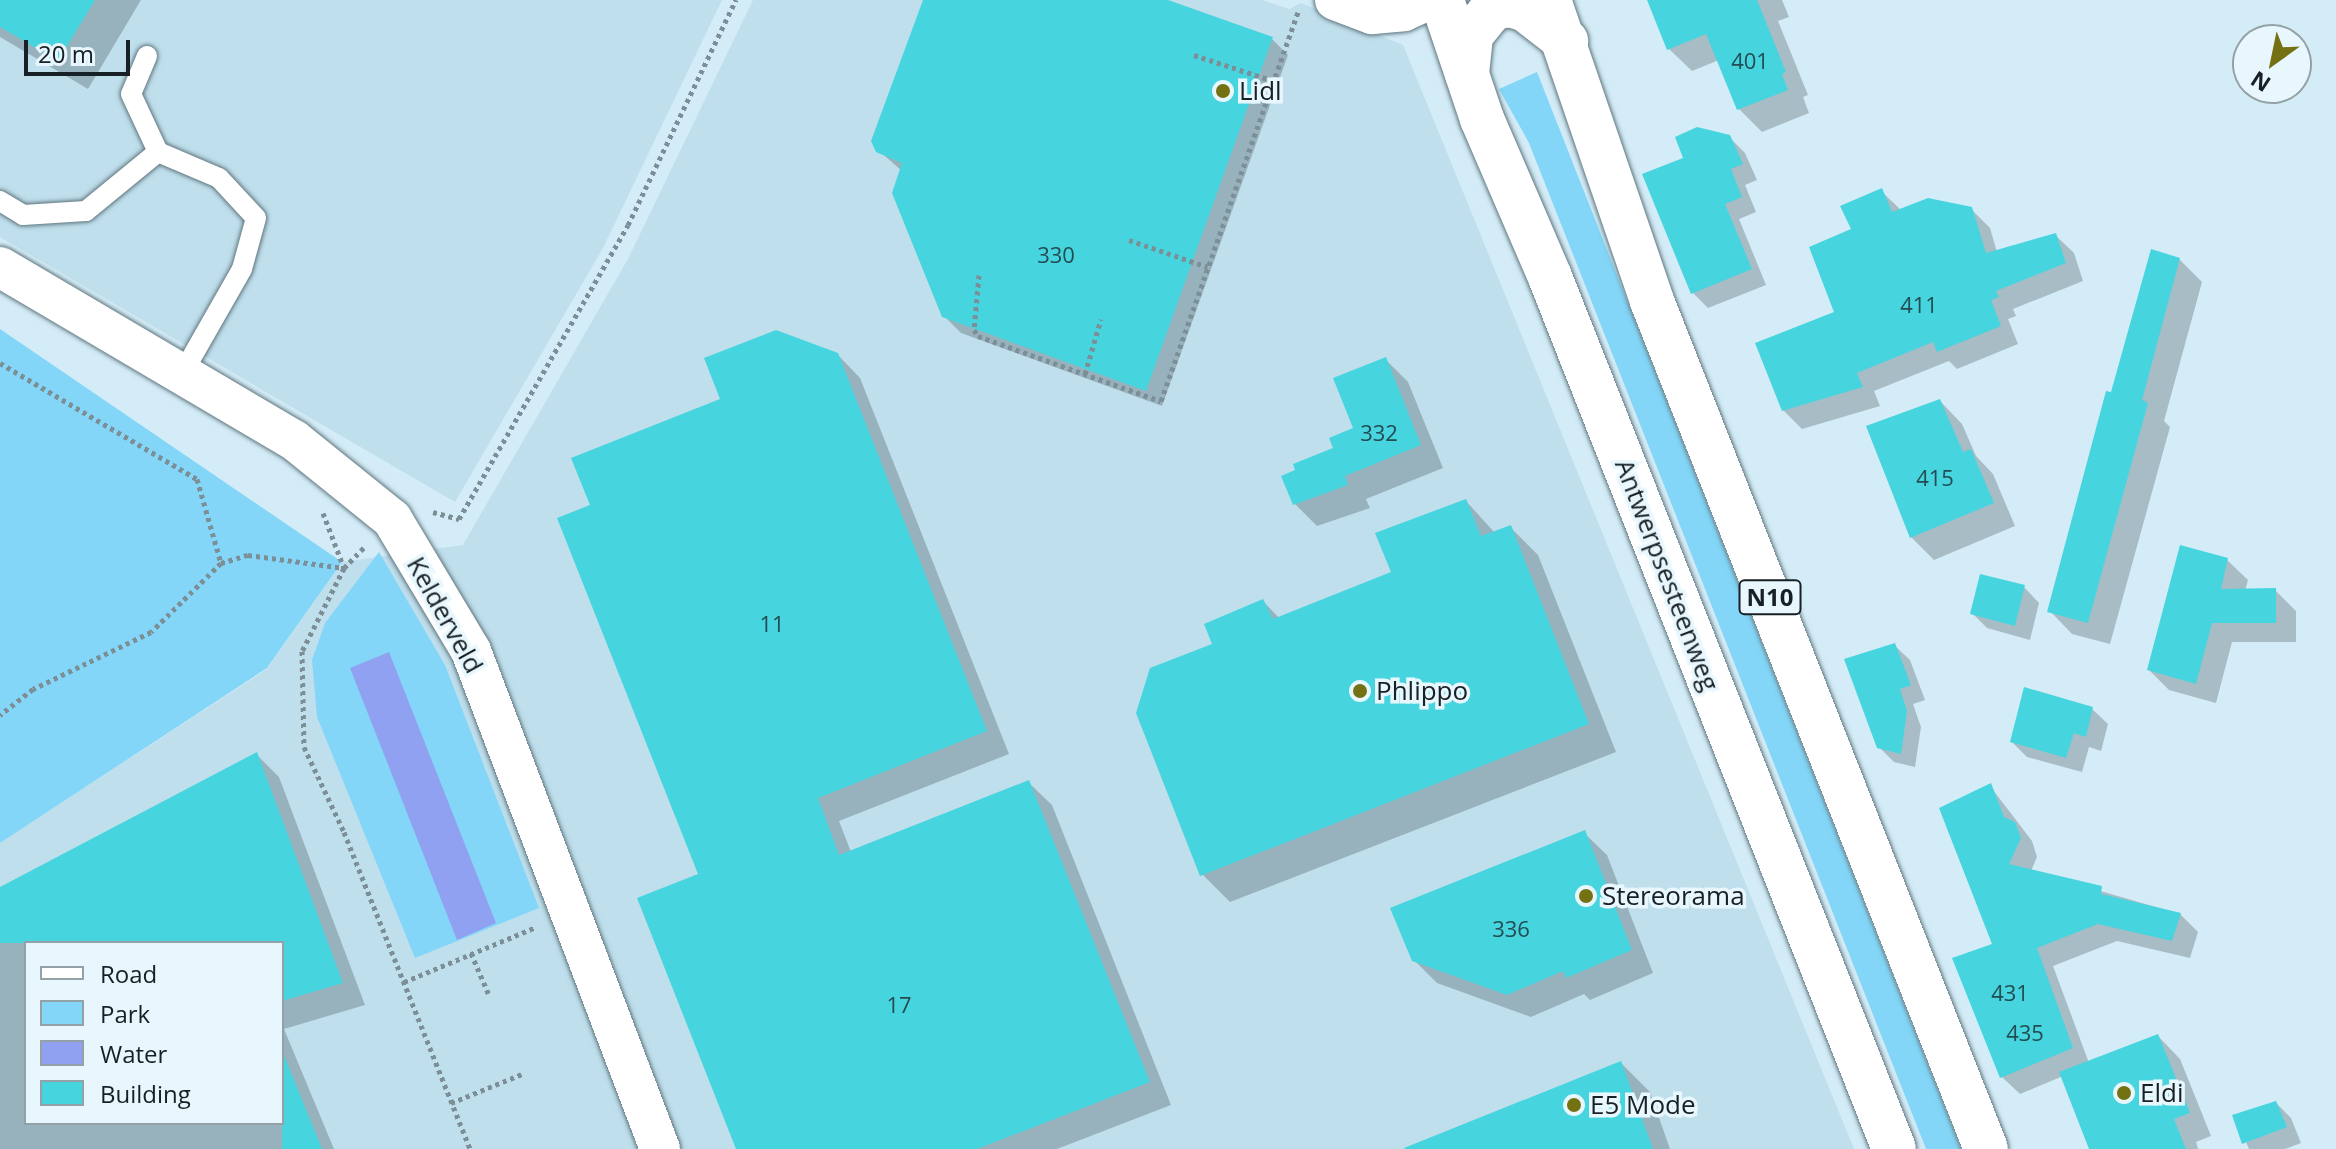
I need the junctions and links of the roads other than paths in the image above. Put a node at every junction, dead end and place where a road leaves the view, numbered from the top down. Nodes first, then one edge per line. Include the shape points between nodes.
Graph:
1 (1335, 0) edge
2 (1429, 0) edge
3 (1442, 0) edge
4 (1549, 0) edge
5 (1566, 41) junction
6 (147, 56) dead end
7 (1467, 74) junction
8 (158, 152) junction
9 (0, 201) edge
10 (0, 267) edge
11 (182, 374) junction
12 (660, 1149) edge
13 (1894, 1149) edge
14 (1986, 1149) edge

1 - 2 street via 1372,14 1404,11
3 - 7 main road, Antwerpsesteenweg
4 - 5 main road, N10
5 - 7 main road via 1526,10 1510,5 1493,8 1471,35
5 - 14 main road, N10 via 1652,301
6 - 8 lane via 131,94
7 - 13 main road, Antwerpsesteenweg
8 - 9 lane via 86,211 23,215
8 - 11 lane via 219,178 256,218 242,269
10 - 11 street, Kelderveld
11 - 12 street, Kelderveld via 294,440 392,519 471,651

